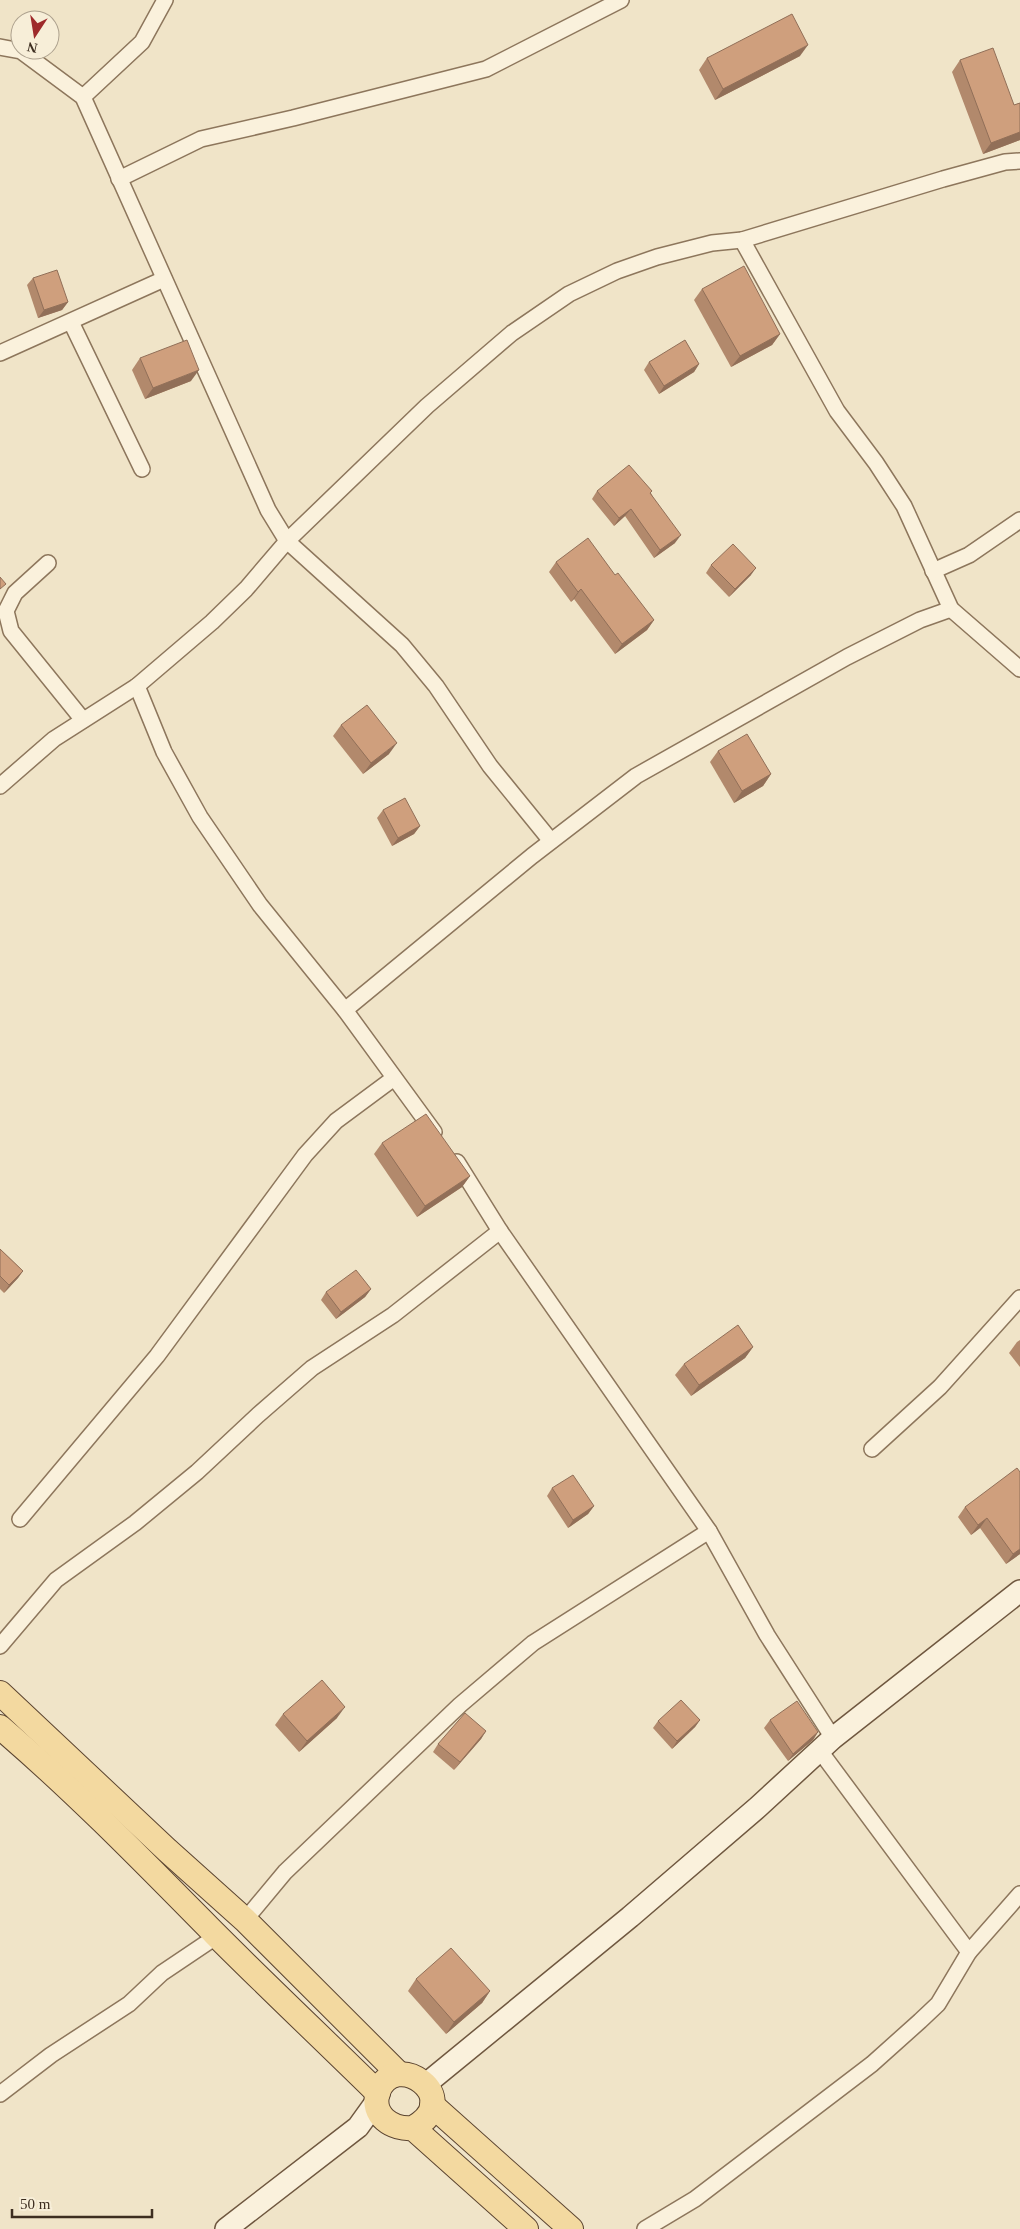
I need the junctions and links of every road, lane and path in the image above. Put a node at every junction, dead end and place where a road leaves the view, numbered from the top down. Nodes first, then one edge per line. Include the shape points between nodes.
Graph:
1 (165, 0) edge
2 (621, 0) edge
3 (0, 47) edge
4 (83, 97) junction
5 (1020, 161) edge
6 (120, 179) junction
7 (742, 240) junction
8 (164, 279) junction
9 (71, 322) junction
10 (0, 354) edge
11 (142, 469) dead end
12 (1020, 520) edge
13 (287, 541) junction
14 (48, 562) dead end
15 (933, 571) junction
16 (951, 609) junction
17 (1020, 669) edge
18 (137, 686) junction
19 (83, 720) junction
20 (0, 786) edge
21 (551, 841) junction
22 (345, 1010) junction
23 (394, 1078) junction
24 (500, 1231) junction
25 (1020, 1298) edge
26 (872, 1449) dead end
27 (20, 1519) dead end
28 (709, 1531) junction
29 (1019, 1595) edge
30 (0, 1646) edge
31 (0, 1693) edge
32 (0, 1727) edge
33 (826, 1745) junction
34 (1020, 1894) edge
35 (245, 1920) junction
36 (217, 1936) junction
37 (969, 1952) junction
38 (399, 2074) junction
39 (0, 2094) edge
40 (429, 2094) junction
41 (379, 2105) junction
42 (413, 2128) junction
43 (226, 2229) edge
44 (526, 2229) edge
45 (570, 2229) edge
46 (645, 2229) edge

1 - 4 street via 142,42
2 - 6 street via 486,69 201,139
3 - 4 street via 21,51
4 - 6 street
5 - 7 street via 943,179
6 - 8 street
7 - 13 street via 712,243 657,257 617,271 569,294 512,333 468,370
7 - 15 street via 837,411 904,506
8 - 9 street
8 - 13 street via 268,510
9 - 10 street
9 - 11 street
12 - 15 street via 969,555
13 - 18 street via 246,589 212,622
13 - 21 street via 402,645 436,686 490,766
14 - 19 street via 15,593 6,612 11,630
15 - 16 street
16 - 17 street
16 - 21 street via 920,620 846,656 636,776
18 - 19 street
18 - 22 street via 164,752 200,817 260,905
19 - 20 street via 54,739
21 - 22 street
22 - 23 street
23 - 24 street via 463,1170
23 - 27 street via 336,1121 304,1155 157,1356
24 - 28 street
24 - 30 street via 393,1315 312,1368 197,1472 135,1523 56,1580
25 - 26 street via 940,1387
28 - 33 street
28 - 35 street via 533,1643 460,1705 285,1872
29 - 33 street
31 - 35 main road
32 - 36 main road via 134,1850
33 - 37 street
33 - 40 street
34 - 37 street
35 - 38 main road
36 - 39 street via 162,1974 129,2004 51,2055
36 - 41 main road
37 - 46 street via 938,2004 872,2064 695,2199
38 - 40 main road via 414,2075
38 - 41 main road via 386,2080
40 - 42 main road via 429,2115
40 - 45 main road
41 - 42 main road via 393,2127
41 - 43 street via 358,2128
42 - 44 main road

